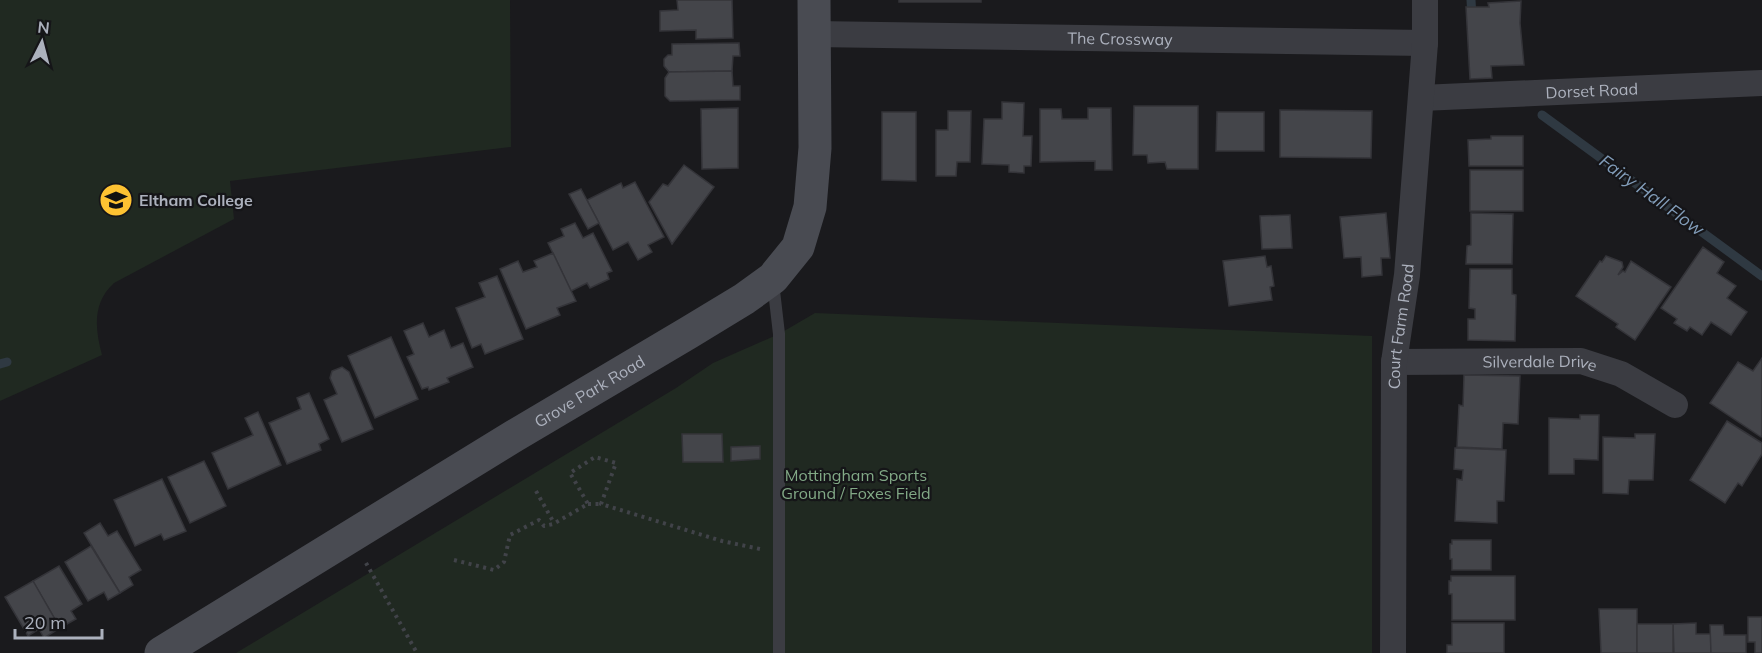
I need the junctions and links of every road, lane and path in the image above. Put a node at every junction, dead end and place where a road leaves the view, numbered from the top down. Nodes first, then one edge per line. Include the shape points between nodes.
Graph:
1 (814, 0) edge
2 (1425, 0) edge
3 (814, 34) junction
4 (1425, 43) junction
5 (1762, 83) edge
6 (1422, 98) junction
7 (772, 278) junction
8 (1394, 362) junction
9 (1675, 405) dead end
10 (536, 491) dead end
11 (588, 504) junction
12 (601, 504) junction
13 (554, 523) junction
14 (352, 536) junction
15 (778, 553) junction
16 (454, 560) dead end
17 (161, 653) edge
18 (417, 653) edge
19 (779, 653) edge
20 (1393, 653) edge

1 - 3 main road, Grove Park Road
2 - 4 street, Court Farm Road
3 - 4 street, The Crossway
3 - 7 main road, Grove Park Road via 815,148 810,207 798,247
4 - 6 street, Court Farm Road
5 - 6 street, Dorset Road
6 - 8 street, Court Farm Road via 1407,275
7 - 14 main road, Grove Park Road via 744,299
7 - 15 lane via 779,334
8 - 9 street, Silverdale Drive via 1581,361 1621,374
8 - 20 street, Court Farm Road
10 - 13 path
11 - 12 path
11 - 12 path via 570,473 595,457 616,463
11 - 13 path
12 - 15 path via 722,541
13 - 16 path via 544,526 539,520 510,535 504,562 494,570
14 - 17 main road, Grove Park Road
14 - 18 path
15 - 19 lane

